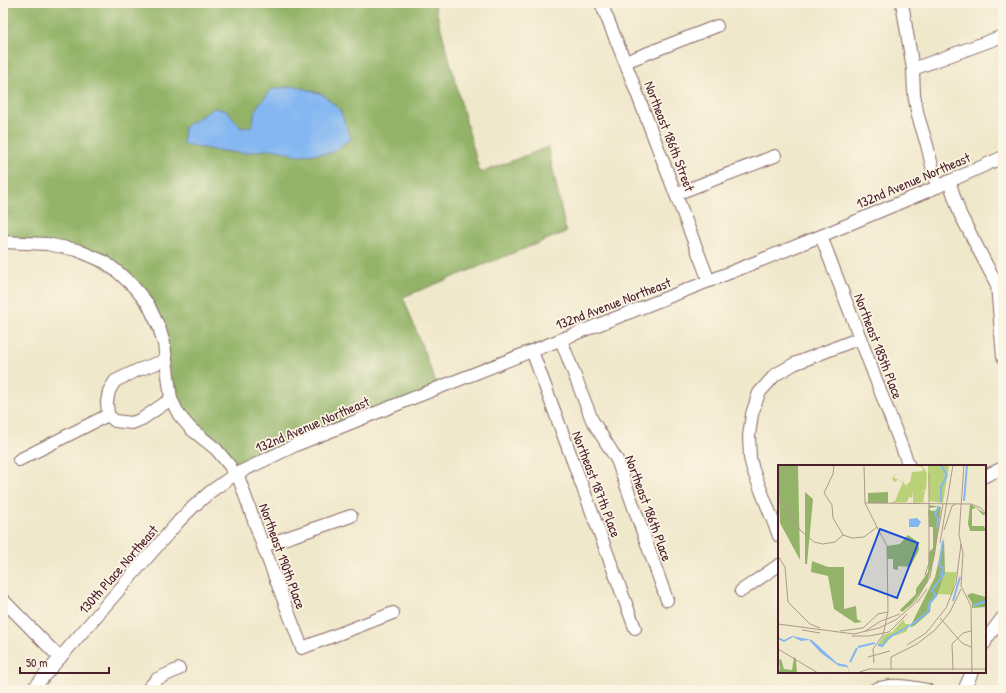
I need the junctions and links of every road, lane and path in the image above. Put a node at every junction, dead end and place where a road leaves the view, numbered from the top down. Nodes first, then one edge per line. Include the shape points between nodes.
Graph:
1 (601, 3) edge
2 (902, 3) edge
3 (717, 26) dead end
4 (1003, 36) edge
5 (625, 62) junction
6 (913, 69) junction
7 (775, 156) dead end
8 (1003, 157) edge
9 (949, 181) junction
10 (937, 187) junction
11 (676, 194) junction
12 (821, 236) junction
13 (3, 242) edge
14 (709, 281) junction
15 (860, 338) junction
16 (561, 340) junction
17 (532, 351) junction
18 (1003, 357) edge
19 (166, 360) junction
20 (171, 400) junction
21 (108, 415) junction
22 (19, 460) dead end
23 (909, 465) edge
24 (1003, 468) edge
25 (236, 474) junction
26 (986, 476) edge
27 (351, 516) dead end
28 (778, 533) edge
29 (263, 546) junction
30 (778, 566) edge
31 (741, 591) dead end
32 (3, 600) edge
33 (667, 600) dead end
34 (394, 613) dead end
35 (1003, 617) edge
36 (635, 628) dead end
37 (986, 640) edge
38 (60, 658) junction
39 (180, 669) dead end
40 (972, 673) edge
41 (32, 690) edge
42 (147, 690) edge
43 (873, 690) edge
44 (927, 690) edge
45 (964, 690) edge

1 - 5 street, Northeast 186th Street
2 - 6 street
3 - 5 street
4 - 6 street
5 - 11 street, Northeast 186th Street
6 - 10 street via 918,116 928,145
7 - 11 street
8 - 9 street, 132nd Avenue Northeast
9 - 10 street, 132nd Avenue Northeast
9 - 18 street via 960,214 997,284
10 - 12 street, 132nd Avenue Northeast
11 - 14 street, Northeast 186th Street
12 - 14 street, 132nd Avenue Northeast
12 - 15 street, Northeast 185th Place
13 - 19 street, Northeast 190th Place via 47,244 77,250 104,262 133,286 148,304 159,327
14 - 16 street, 132nd Avenue Northeast
15 - 23 street, Northeast 185th Place
15 - 28 street via 794,364 775,375 759,394 748,436 750,458
16 - 17 street, 132nd Avenue Northeast
16 - 33 street, Northeast 186th Place via 592,420 617,460
17 - 25 street, 132nd Avenue Northeast via 296,445
17 - 36 street, Northeast 187th Place
19 - 20 street, Northeast 190th Place
19 - 21 street via 116,381 109,391
20 - 21 street via 132,423 115,421
20 - 25 street, Northeast 190th Place via 191,429 216,450
21 - 22 street
24 - 26 street
25 - 29 street, Northeast 190th Place
25 - 38 street, 130th Place Northeast via 210,492 179,521
27 - 29 street
29 - 34 street, Northeast 190th Place via 302,648
30 - 31 street
32 - 38 street
35 - 37 street
38 - 41 street, 130th Place Northeast
39 - 42 street via 157,679
40 - 45 street
43 - 44 street via 884,686 906,686

